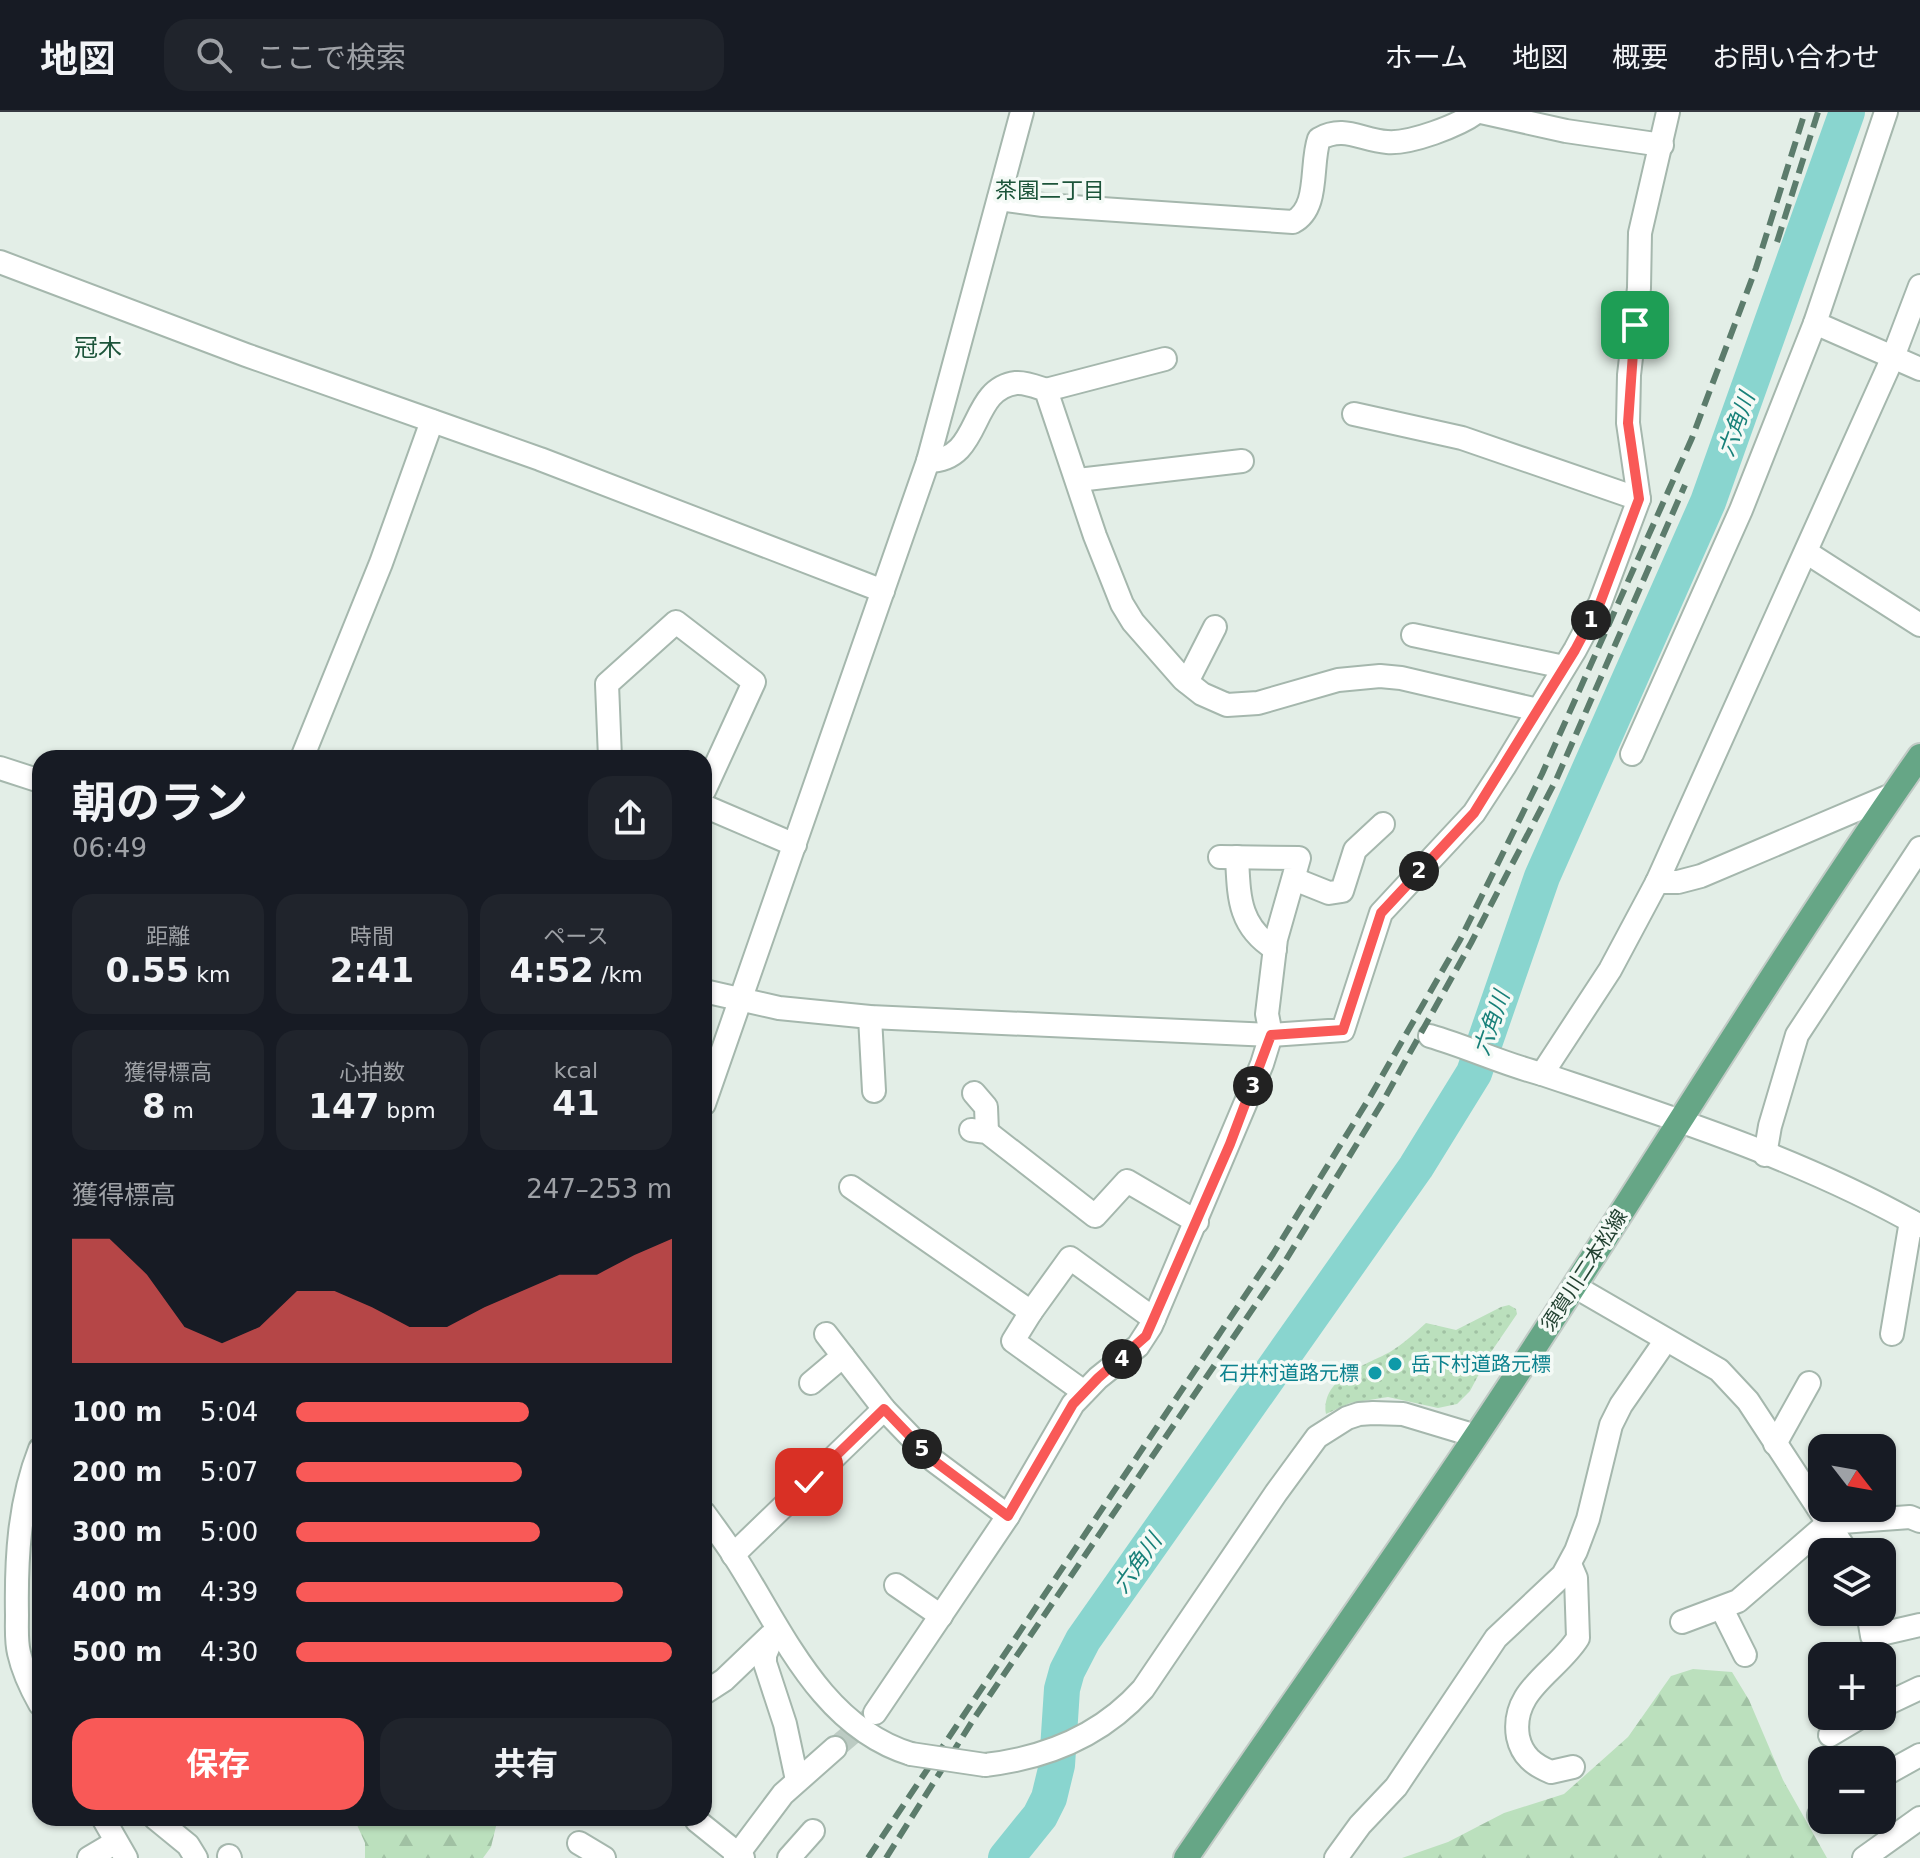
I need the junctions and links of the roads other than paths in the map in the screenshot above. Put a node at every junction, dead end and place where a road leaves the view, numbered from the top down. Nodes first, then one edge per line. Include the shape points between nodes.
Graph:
1 (1022, 112) edge
2 (1479, 112) edge
3 (1668, 112) edge
4 (1886, 112) edge
5 (1662, 145) junction
6 (999, 199) junction
7 (0, 262) edge
8 (1920, 286) edge
9 (1815, 323) junction
10 (1893, 357) junction
11 (1165, 359) dead end
12 (1920, 369) edge
13 (1046, 390) junction
14 (1354, 414) dead end
15 (432, 421) junction
16 (928, 461) junction
17 (1242, 461) dead end
18 (1078, 480) junction
19 (1639, 499) junction
20 (1806, 552) junction
21 (883, 591) junction
22 (1920, 625) edge
23 (1215, 627) dead end
24 (1413, 635) dead end
25 (1564, 667) junction
26 (1187, 682) junction
27 (1538, 710) junction
28 (305, 750) edge
29 (610, 750) edge
30 (1632, 754) dead end
31 (1920, 756) edge
32 (0, 768) edge
33 (712, 774) edge
34 (32, 778) edge
35 (1894, 794) junction
36 (712, 809) edge
37 (1383, 824) dead end
38 (795, 845) junction
39 (1920, 848) edge
40 (1294, 879) junction
41 (1657, 882) junction
42 (1275, 949) junction
43 (712, 993) edge
44 (741, 1001) junction
45 (870, 1017) junction
46 (1271, 1035) junction
47 (1430, 1036) dead end
48 (1542, 1074) junction
49 (712, 1082) edge
50 (874, 1091) dead end
51 (974, 1093) dead end
52 (1682, 1121) junction
53 (1765, 1155) junction
54 (851, 1187) dead end
55 (1197, 1222) junction
56 (1916, 1223) edge
57 (1574, 1286) junction
58 (1031, 1312) junction
59 (1154, 1319) junction
60 (826, 1334) dead end
61 (1892, 1334) dead end
62 (1666, 1340) junction
63 (843, 1356) junction
64 (811, 1383) dead end
65 (1809, 1383) dead end
66 (1084, 1392) junction
67 (884, 1409) junction
68 (1476, 1436) junction
69 (1775, 1444) junction
70 (32, 1470) edge
71 (1008, 1516) junction
72 (1920, 1521) edge
73 (1828, 1523) junction
74 (712, 1525) edge
75 (1838, 1538) edge
76 (733, 1555) junction
77 (1570, 1564) junction
78 (896, 1585) dead end
79 (1722, 1609) junction
80 (941, 1616) junction
81 (1682, 1622) dead end
82 (1920, 1625) edge
83 (1870, 1626) edge
84 (776, 1629) junction
85 (1745, 1655) dead end
86 (712, 1688) edge
87 (1920, 1688) edge
88 (32, 1689) edge
89 (1896, 1699) edge
90 (875, 1713) tunnel mouth
91 (1838, 1730) edge
92 (1830, 1735) dead end
93 (835, 1748) tunnel mouth
94 (1920, 1755) edge
95 (1573, 1767) dead end
96 (1896, 1768) edge
97 (797, 1780) junction
98 (1920, 1818) edge
99 (108, 1826) edge
100 (165, 1826) edge
101 (703, 1826) edge
102 (813, 1831) dead end
103 (579, 1843) dead end
104 (121, 1850) edge
105 (738, 1857) edge
106 (89, 1858) edge
107 (196, 1858) edge
108 (604, 1858) edge
109 (789, 1858) edge
110 (1186, 1858) edge
111 (1336, 1858) edge
112 (1864, 1858) edge

1 - 6 street
2 - 5 street
2 - 6 street via 1464,122 1390,143 1331,132 1319,139 1309,203 1302,218 1293,222
3 - 5 street
4 - 9 street
5 - 19 street via 1640,233 1629,375 1628,423
6 - 16 street
7 - 15 street
8 - 10 street
9 - 10 street
9 - 30 street via 1741,510
10 - 12 street
10 - 20 street
11 - 13 street
13 - 16 street via 1015,383 995,391 956,452 944,461
13 - 18 street
14 - 19 street via 1462,438
15 - 21 street
15 - 28 street
16 - 21 street
17 - 18 street
18 - 26 street via 1122,604
19 - 25 street via 1600,603
20 - 22 street
20 - 41 street
21 - 38 street
23 - 26 street
24 - 25 street
25 - 27 street
26 - 27 street via 1212,699 1241,705 1326,682 1380,676
27 - 46 street via 1474,813 1381,913 1343,1030
29 - 33 street via 607,684 676,622 754,682
31 - 35 main road, 須賀川二本松線
32 - 34 street
35 - 41 street via 1701,876
35 - 52 main road, 須賀川二本松線
36 - 38 street
37 - 40 street via 1355,850 1342,891 1329,893
38 - 44 street
39 - 53 street via 1797,1035
40 - 42 street
40 - 42 street via 1299,858 1228,857 1245,917 1262,941
41 - 48 street via 1610,970
42 - 46 street via 1267,1014
43 - 44 street
44 - 45 street
44 - 49 street
45 - 46 street
45 - 50 street
46 - 55 street
47 - 48 street
48 - 52 street
51 - 55 street via 986,1107 979,1131 1095,1216 1127,1181
52 - 53 street
52 - 57 main road, 須賀川二本松線
53 - 56 street
54 - 58 street
55 - 59 street
56 - 61 street
57 - 62 street
57 - 68 main road, 須賀川二本松線
58 - 59 street via 1070,1258
58 - 66 street via 1013,1341
59 - 66 street via 1138,1346
60 - 63 street
62 - 69 street via 1719,1370 1748,1401
62 - 77 street via 1611,1425 1588,1519
63 - 64 street
63 - 67 street
65 - 69 street
66 - 71 street
67 - 71 street via 933,1460
67 - 76 street
68 - 84 street, bridge via 1403,1414 1373,1413 1347,1418 1317,1437 1143,1689 1087,1735 1010,1762 985,1765 911,1754 874,1737 821,1692
68 - 110 main road, 須賀川二本松線
69 - 73 street
70 - 88 street via 19,1531 17,1598 18,1650
71 - 80 street
72 - 73 street via 1910,1517
73 - 75 street
73 - 79 street
74 - 76 street
76 - 84 street
77 - 95 street via 1576,1578 1578,1638 1527,1694 1517,1724 1519,1741 1531,1761 1551,1772
77 - 111 street via 1496,1638 1396,1787
78 - 80 street
79 - 81 street
79 - 85 street
80 - 90 street
82 - 83 street via 1872,1636
84 - 86 street
84 - 97 street via 765,1663
87 - 89 street
91 - 92 street
93 - 97 street
94 - 96 street
97 - 105 street
98 - 112 street
99 - 104 street
100 - 107 street
101 - 105 street
102 - 109 street
103 - 108 street
104 - 106 street

